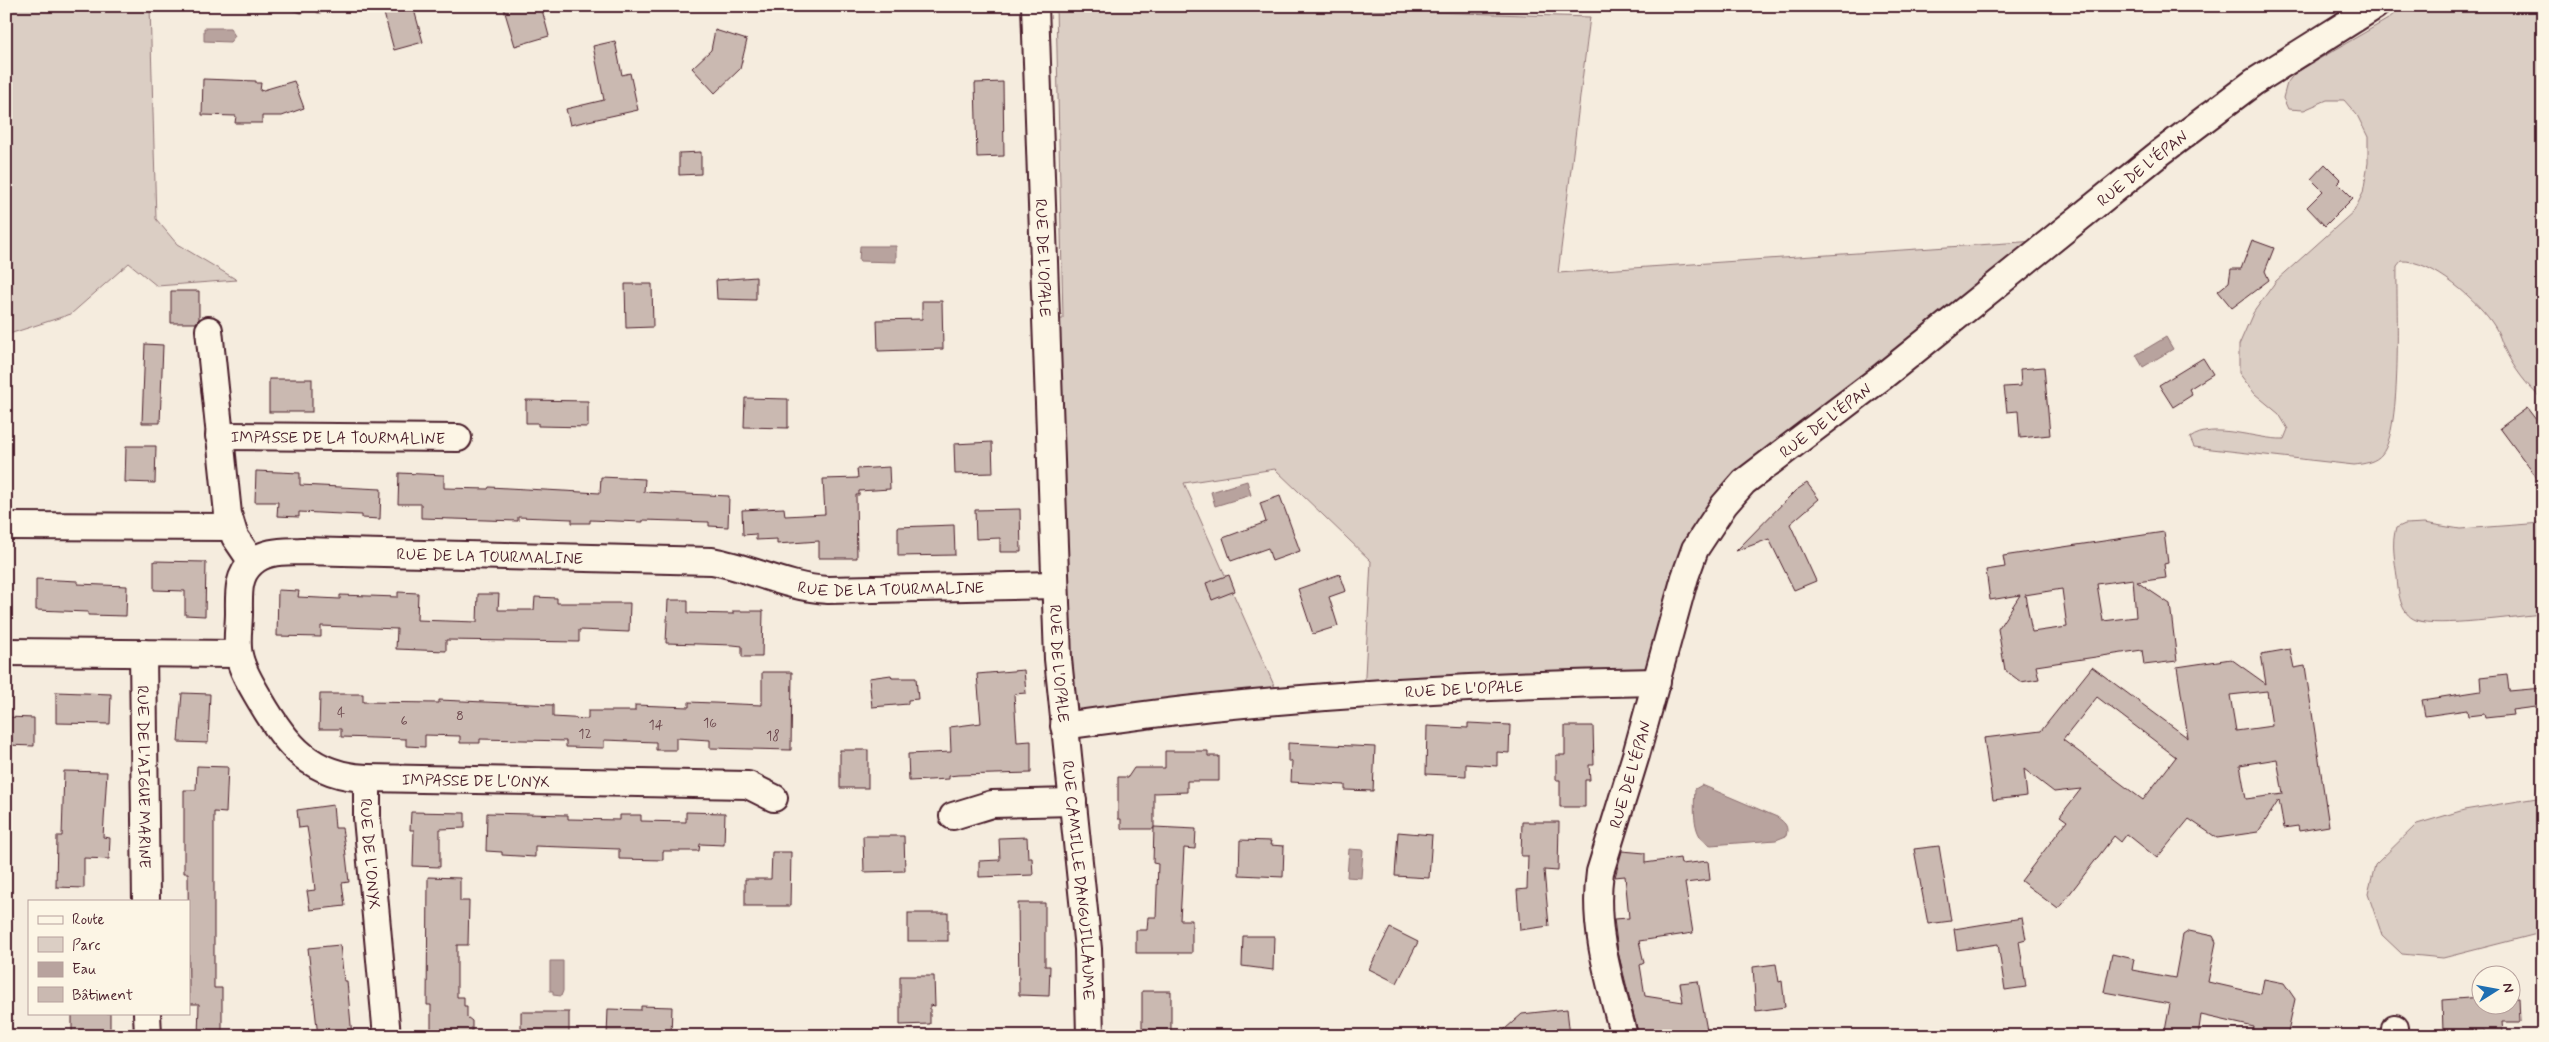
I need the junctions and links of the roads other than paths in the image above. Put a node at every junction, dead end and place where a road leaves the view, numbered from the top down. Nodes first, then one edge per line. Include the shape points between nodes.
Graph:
1 (1035, 6) edge
2 (2375, 6) edge
3 (209, 330) dead end
4 (218, 436) junction
5 (458, 438) dead end
6 (6, 526) edge
7 (231, 526) junction
8 (252, 562) junction
9 (1054, 585) junction
10 (6, 652) edge
11 (143, 653) junction
12 (238, 654) junction
13 (1657, 682) junction
14 (1064, 726) junction
15 (367, 778) junction
16 (774, 798) dead end
17 (1073, 802) junction
18 (953, 816) dead end
19 (146, 900) edge
20 (147, 1014) edge
21 (148, 1036) edge
22 (387, 1036) edge
23 (1090, 1036) edge
24 (1624, 1036) edge

1 - 9 street, RUE DE L'OPALE
2 - 13 street, RUE DE L'ÉPAN via 2254,82 2160,153 1882,377 1744,482 1724,505 1695,549
3 - 4 street, IMPASSE DE LA TOURMALINE
4 - 5 street, IMPASSE DE LA TOURMALINE
4 - 7 street, IMPASSE DE LA TOURMALINE
6 - 7 street
7 - 8 street, IMPASSE DE LA TOURMALINE
8 - 9 street, RUE DE LA TOURMALINE via 274,552 302,551 692,560 732,565 814,589 850,591
8 - 12 street via 244,571 239,587
9 - 14 street, RUE DE L'OPALE
10 - 11 street
11 - 12 street
11 - 19 street, RUE DE L'AIGUE MARINE
12 - 15 street, IMPASSE DE L'ONYX via 246,676 288,743 318,767 352,778
13 - 14 street, RUE DE L'OPALE via 1494,686 1364,695 1221,706
13 - 24 street, RUE DE L'ÉPAN via 1605,851 1597,890 1599,932
14 - 17 street, RUE CAMILLE DANGUILLAUME
15 - 16 street, IMPASSE DE L'ONYX via 748,785
15 - 22 street, RUE DE L'ONYX via 367,818
17 - 18 street via 992,804
17 - 23 street, RUE CAMILLE DANGUILLAUME via 1088,949
20 - 21 street

